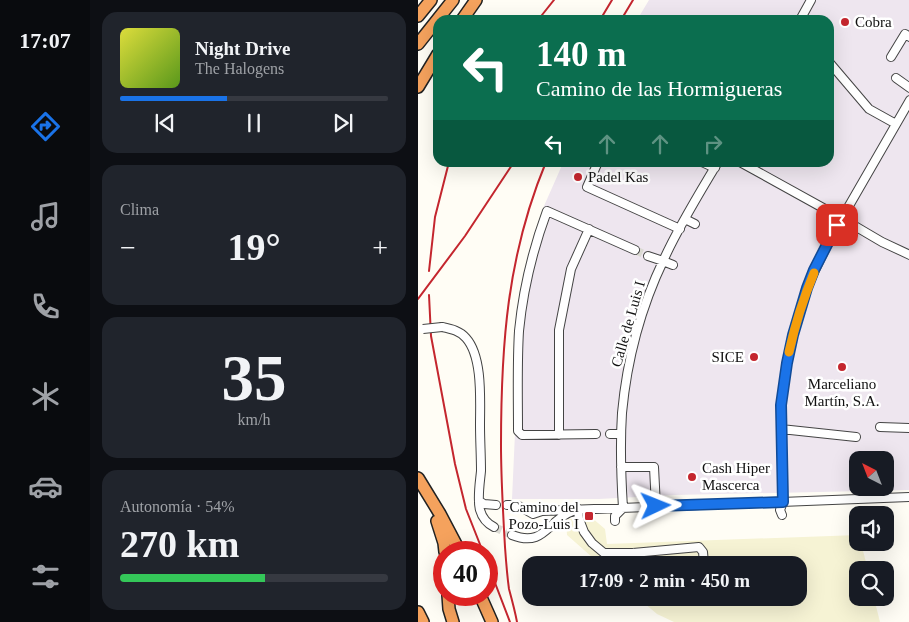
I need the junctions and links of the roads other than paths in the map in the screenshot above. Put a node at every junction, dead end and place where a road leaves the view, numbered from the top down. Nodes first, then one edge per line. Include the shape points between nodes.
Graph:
1 (431, 0) edge
2 (453, 0) edge
3 (476, 0) edge
4 (811, 0) edge
5 (441, 15) edge
6 (466, 15) edge
7 (803, 15) edge
8 (418, 16) edge
9 (433, 25) edge
10 (910, 37) edge
11 (418, 44) edge
12 (891, 57) dead end
13 (433, 62) edge
14 (834, 68) edge
15 (896, 78) dead end
16 (418, 87) edge
17 (910, 88) edge
18 (910, 100) edge
19 (896, 124) junction
20 (596, 167) edge
21 (715, 167) edge
22 (749, 167) edge
23 (846, 211) junction
24 (834, 214) junction
25 (685, 219) junction
26 (848, 222) junction
27 (694, 224) dead end
28 (837, 225) junction
29 (589, 229) junction
30 (680, 229) junction
31 (635, 250) tunnel mouth
32 (910, 255) edge
33 (648, 256) tunnel mouth
34 (663, 260) junction
35 (673, 265) dead end
36 (420, 330) edge
37 (880, 427) dead end
38 (910, 428) edge
39 (781, 429) junction
40 (596, 434) dead end
41 (610, 434) dead end
42 (621, 434) junction
43 (559, 435) junction
44 (856, 436) dead end
45 (621, 467) junction
46 (418, 478) edge
47 (910, 497) edge
48 (479, 502) junction
49 (783, 502) junction
50 (496, 505) dead end
51 (507, 505) dead end
52 (656, 506) junction
53 (623, 508) junction
54 (578, 509) junction
55 (782, 515) dead end
56 (615, 521) dead end
57 (494, 527) tunnel mouth
58 (512, 535) tunnel mouth
59 (443, 541) edge
60 (454, 541) edge
61 (633, 553) junction
62 (634, 556) edge
63 (703, 556) edge
64 (449, 606) edge
65 (485, 606) edge
66 (418, 612) edge
67 (424, 622) edge
68 (452, 622) edge
69 (492, 622) edge

1 - 8 highway
2 - 5 highway
3 - 6 highway
4 - 7 street
9 - 11 highway
10 - 12 street via 905,34
13 - 16 highway
14 - 19 street via 869,110
15 - 17 street
18 - 19 street
19 - 23 street
20 - 30 street via 587,187
21 - 25 street, Calle de Luis I
22 - 24 street
23 - 24 street
23 - 26 street
24 - 28 street
25 - 27 street
25 - 30 street, Calle de Luis I
26 - 28 street
26 - 32 street
28 - 39 street via 814,270 793,335 781,405
29 - 31 street
29 - 43 street via 571,269 559,330
29 - 43 street via 547,211 537,238 522,306 518,431 522,435
30 - 34 street, Calle de Luis I
33 - 34 street
34 - 35 street
34 - 42 street, Calle de Luis I via 644,308 632,352
36 - 48 street, bridge via 449,328 468,340 474,353 480,389
37 - 38 street
39 - 44 street
39 - 49 street
40 - 43 street
41 - 42 street
42 - 45 street, Calle de Luis I
45 - 52 street via 654,467
45 - 53 street, Calle de Luis I
46 - 59 highway
46 - 60 highway
47 - 49 street
48 - 50 street
48 - 57 street via 481,514
49 - 52 street
49 - 55 street via 780,507
51 - 54 street via 517,505 533,514 542,510
52 - 53 street
53 - 54 street
53 - 56 street via 615,516
54 - 58 street via 555,521 543,534 534,538
54 - 61 street via 584,532 592,544 604,553
61 - 62 street
61 - 63 street via 698,547
64 - 68 highway
65 - 69 highway
66 - 67 highway

